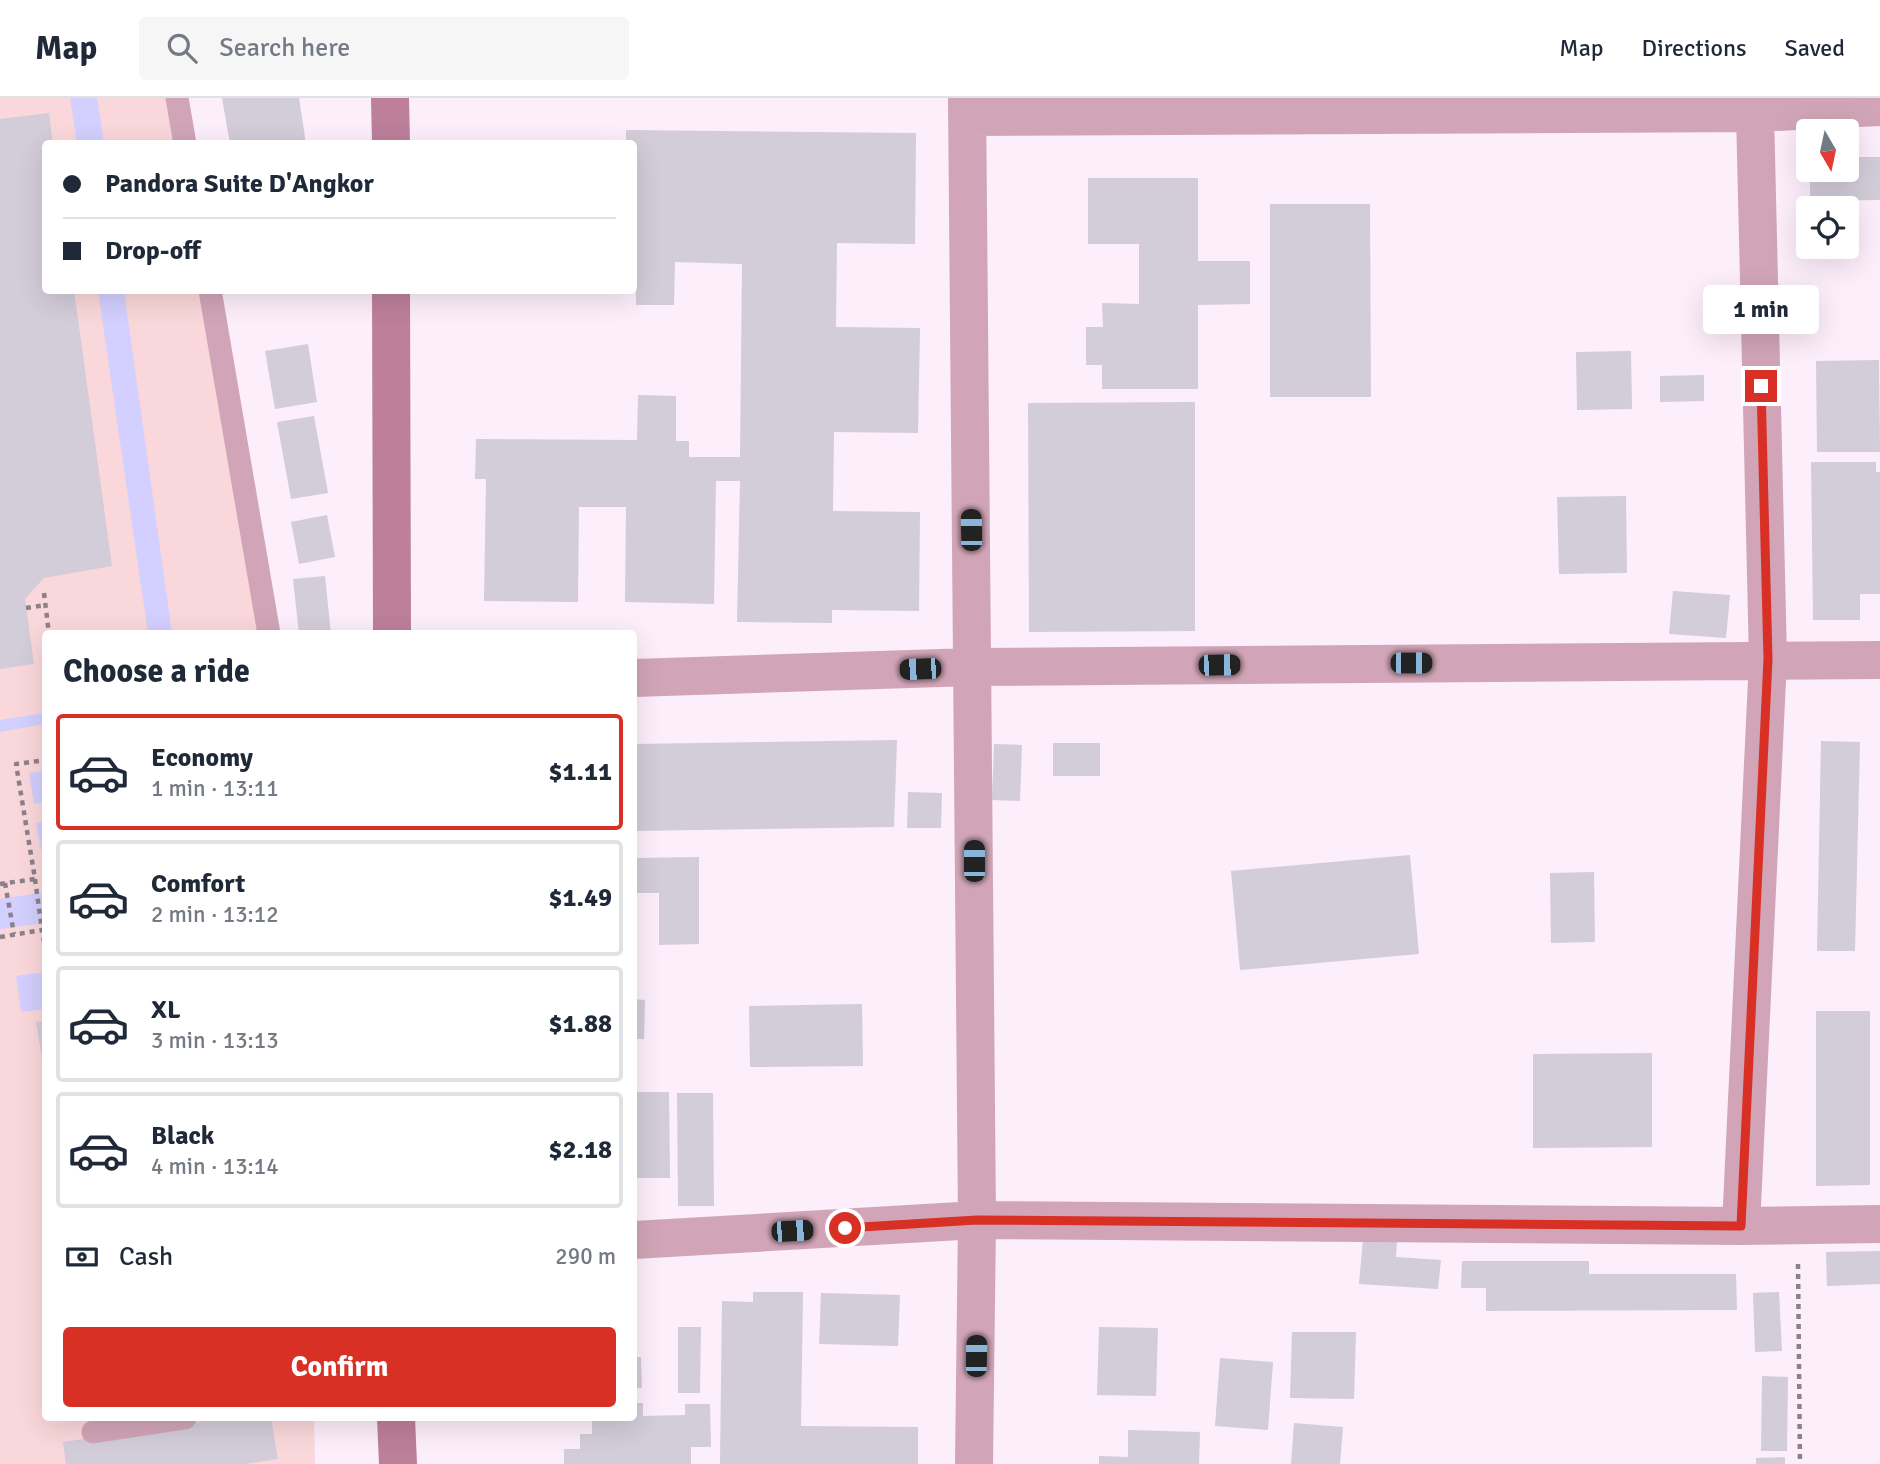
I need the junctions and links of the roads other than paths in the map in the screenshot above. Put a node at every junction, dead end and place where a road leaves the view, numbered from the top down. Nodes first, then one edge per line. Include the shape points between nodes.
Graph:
1 (177, 98) edge
2 (390, 98) edge
3 (967, 107) edge
4 (1880, 107) edge
5 (1755, 113) junction
6 (184, 140) edge
7 (391, 140) edge
8 (211, 294) edge
9 (391, 294) edge
10 (267, 630) edge
11 (393, 630) edge
12 (1768, 659) junction
13 (1880, 660) edge
14 (972, 667) junction
15 (637, 678) edge
16 (977, 1220) junction
17 (1880, 1224) edge
18 (1741, 1226) junction
19 (637, 1240) edge
20 (165, 1421) edge
21 (396, 1421) edge
22 (93, 1432) dead end
23 (398, 1464) edge
24 (974, 1464) edge

1 - 6 lane
2 - 7 main road
3 - 5 street
3 - 14 street
4 - 5 street
5 - 12 street
8 - 10 lane
9 - 11 main road
12 - 13 street
12 - 14 street
12 - 18 street
14 - 15 street
14 - 16 street
16 - 18 street
16 - 19 street
16 - 24 street
17 - 18 street
20 - 22 lane
21 - 23 main road

